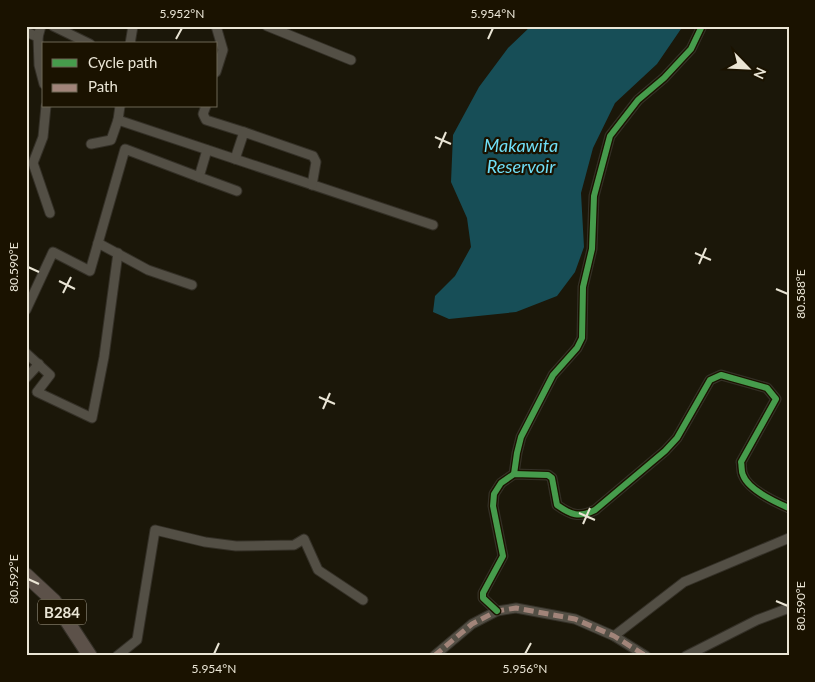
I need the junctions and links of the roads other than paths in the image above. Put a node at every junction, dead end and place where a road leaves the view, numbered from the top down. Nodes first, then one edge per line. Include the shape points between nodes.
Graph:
1 (40, 26) edge
2 (53, 26) edge
3 (132, 26) edge
4 (216, 26) edge
5 (268, 26) edge
6 (702, 26) edge
7 (26, 32) edge
8 (38, 37) junction
9 (86, 42) edge
10 (130, 42) edge
11 (351, 60) dead end
12 (218, 66) edge
13 (42, 76) edge
14 (46, 108) edge
15 (120, 108) edge
16 (205, 108) edge
17 (118, 120) junction
18 (244, 132) junction
19 (91, 144) dead end
20 (207, 150) junction
21 (235, 159) junction
22 (199, 177) junction
23 (312, 185) junction
24 (237, 191) dead end
25 (50, 213) dead end
26 (433, 225) dead end
27 (98, 242) junction
28 (118, 253) junction
29 (192, 285) dead end
30 (26, 310) edge
31 (26, 353) edge
32 (38, 364) junction
33 (26, 378) edge
34 (514, 474) junction
35 (789, 508) edge
36 (789, 538) edge
37 (26, 575) edge
38 (363, 600) dead end
39 (789, 608) edge
40 (497, 611) junction
41 (614, 636) junction
42 (90, 656) edge
43 (117, 656) edge
44 (434, 656) edge
45 (646, 656) edge
46 (686, 656) edge

1 - 8 street
2 - 9 street
3 - 10 street
4 - 12 street via 223,50
5 - 11 street
6 - 34 street via 691,49 638,100 610,136 594,196 592,249 583,287 582,338 578,348 553,375 521,437
7 - 8 street
8 - 13 street
14 - 25 street via 34,163
15 - 17 street
16 - 18 street via 203,114 206,120
17 - 19 street via 111,140
17 - 20 street
18 - 21 street
18 - 23 street via 314,156
20 - 21 street
20 - 22 street
21 - 23 street
22 - 24 street
22 - 27 street via 125,149
23 - 26 street
27 - 28 street
27 - 30 street via 90,271 53,252
28 - 29 street via 148,270
28 - 32 street via 92,418 37,392 50,374
31 - 32 street
32 - 33 street
34 - 35 street via 548,475 552,478 557,505 568,513 584,515 595,510 665,451 677,438 710,380 721,375 767,388 776,399 741,462 742,474 749,484
34 - 40 street via 501,483 494,494 493,506 503,556 482,593
36 - 41 street via 684,582
37 - 42 main road, B284 via 54,600
38 - 43 street via 318,570 304,539 294,545 236,546 156,530 137,640
39 - 46 street via 757,620
40 - 41 street via 516,608 575,619
40 - 44 street via 472,624
41 - 45 street

